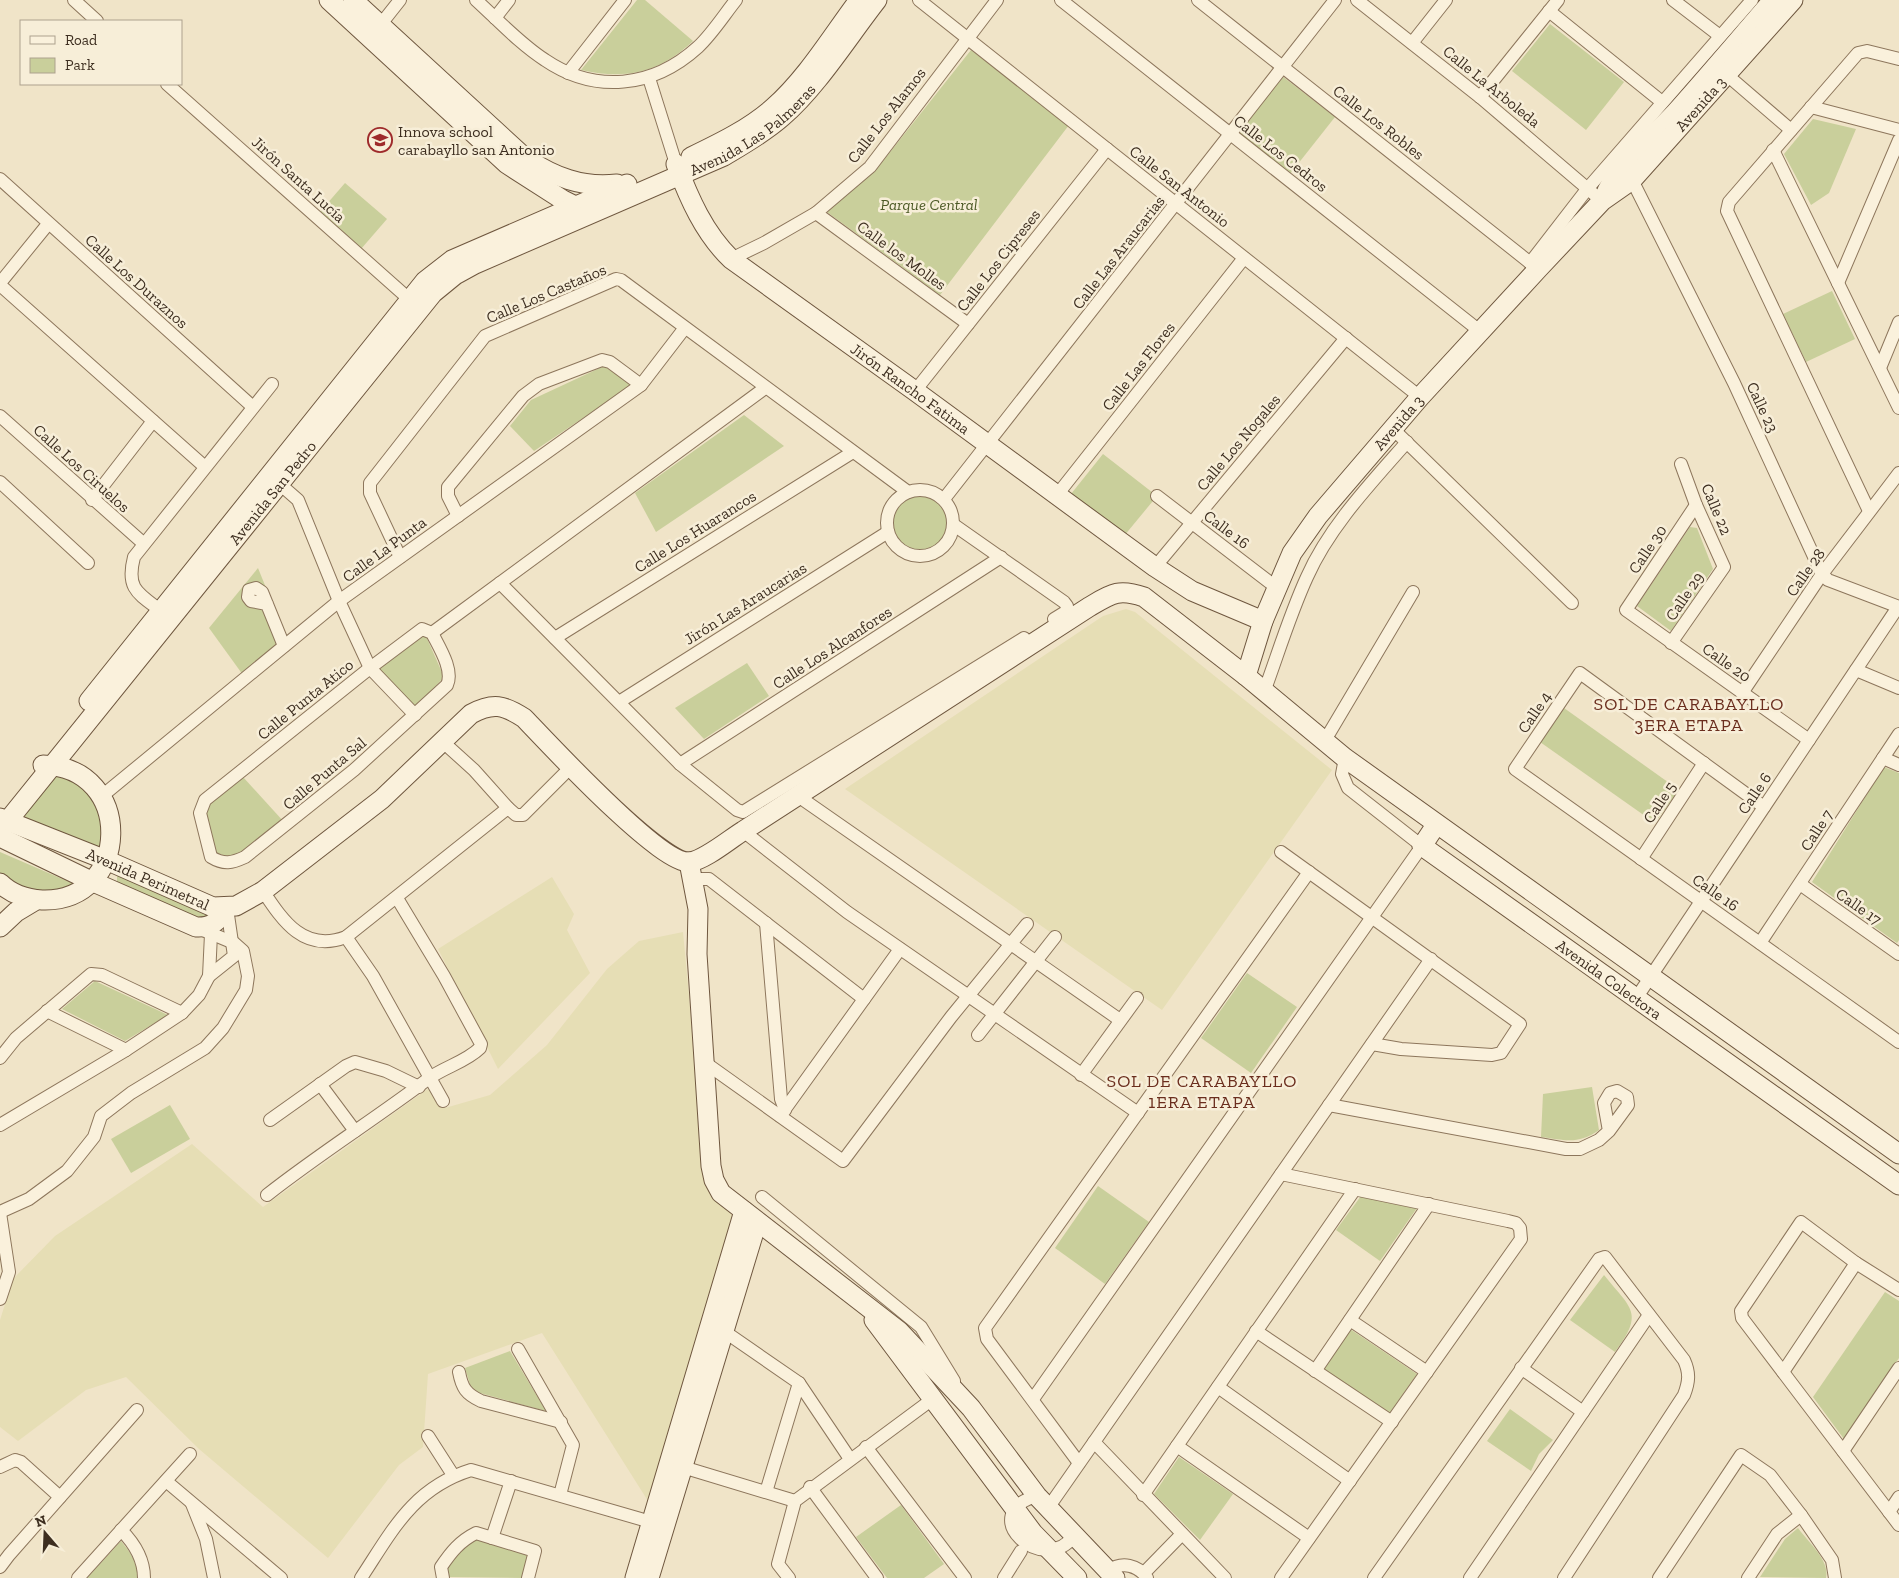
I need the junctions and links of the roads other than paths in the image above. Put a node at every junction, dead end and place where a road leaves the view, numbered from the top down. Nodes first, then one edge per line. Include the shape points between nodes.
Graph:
1 (74, 0) edge
2 (329, 0) edge
3 (353, 0) edge
4 (400, 0) edge
5 (476, 0) edge
6 (509, 0) edge
7 (625, 0) edge
8 (736, 0) edge
9 (859, 0) edge
10 (877, 0) edge
11 (919, 0) edge
12 (997, 0) edge
13 (1061, 0) edge
14 (1198, 0) edge
15 (1334, 0) edge
16 (1358, 0) edge
17 (1446, 0) edge
18 (1558, 0) edge
19 (1673, 0) edge
20 (1752, 0) edge
21 (1773, 0) edge
22 (1793, 0) edge
23 (1549, 11) junction
24 (495, 18) junction
25 (96, 20) edge
26 (381, 24) junction
27 (1720, 36) junction
28 (966, 38) junction
29 (1412, 43) junction
30 (1899, 59) edge
31 (1283, 66) junction
32 (568, 73) junction
33 (1727, 75) junction
34 (649, 78) junction
35 (168, 85) edge
36 (1480, 97) junction
37 (1662, 102) junction
38 (1811, 107) junction
39 (1791, 130) junction
40 (1899, 130) edge
41 (1230, 134) junction
42 (1899, 140) edge
43 (1107, 149) junction
44 (1773, 150) junction
45 (678, 170) junction
46 (0, 179) edge
47 (1632, 180) junction
48 (631, 183) junction
49 (1588, 188) junction
50 (1602, 201) junction
51 (1176, 204) junction
52 (583, 210) junction
53 (816, 213) junction
54 (48, 224) junction
55 (1244, 258) junction
56 (731, 259) junction
57 (1534, 266) junction
58 (1838, 283) junction
59 (0, 284) edge
60 (429, 287) junction
61 (409, 299) junction
62 (1899, 322) edge
63 (968, 324) junction
64 (684, 329) junction
65 (1481, 332) junction
66 (1346, 338) junction
67 (1880, 368) junction
68 (272, 384) dead end
69 (641, 385) junction
70 (766, 388) junction
71 (915, 391) junction
72 (1420, 397) junction
73 (253, 406) junction
74 (1899, 408) edge
75 (0, 416) edge
76 (153, 421) junction
77 (1393, 429) junction
78 (1407, 442) junction
79 (989, 445) junction
80 (853, 452) junction
81 (1681, 464) dead end
82 (205, 467) junction
83 (1899, 473) edge
84 (274, 480) junction
85 (0, 482) edge
86 (908, 492) junction
87 (1057, 495) junction
88 (1157, 496) dead end
89 (92, 500) junction
90 (944, 500) junction
91 (1696, 505) junction
92 (1869, 511) junction
93 (458, 516) junction
94 (1192, 523) junction
95 (954, 525) junction
96 (888, 532) junction
97 (142, 543) junction
98 (400, 557) junction
99 (1001, 557) junction
100 (88, 563) dead end
101 (1724, 566) joint
102 (1155, 567) junction
103 (1822, 574) junction
104 (500, 583) junction
105 (1277, 588) junction
106 (1413, 592) dead end
107 (339, 601) junction
108 (1572, 603) dead end
109 (266, 604) dead end
110 (1899, 607) edge
111 (160, 610) junction
112 (1626, 610) joint
113 (1262, 621) junction
114 (432, 633) junction
115 (555, 638) junction
116 (1672, 643) junction
117 (284, 646) junction
118 (370, 668) junction
119 (1856, 670) junction
120 (1246, 676) junction
121 (1899, 688) edge
122 (1264, 692) junction
123 (1742, 693) junction
124 (618, 702) junction
125 (415, 715) junction
126 (1899, 734) edge
127 (1809, 740) junction
128 (443, 742) junction
129 (1324, 742) junction
130 (1345, 758) junction
131 (1883, 758) junction
132 (1704, 763) junction
133 (680, 764) junction
134 (45, 765) junction
135 (1899, 765) edge
136 (1514, 769) joint
137 (565, 773) dead end
138 (102, 796) junction
139 (798, 796) junction
140 (202, 803) joint
141 (1764, 807) junction
142 (508, 808) junction
143 (2, 823) edge
144 (1436, 825) junction
145 (743, 831) junction
146 (1422, 846) junction
147 (1281, 852) dead end
148 (1641, 858) junction
149 (106, 860) junction
150 (692, 871) junction
151 (1309, 872) junction
152 (91, 881) junction
153 (1800, 884) junction
154 (2, 885) edge
155 (263, 891) junction
156 (397, 898) junction
157 (36, 900) junction
158 (1701, 902) junction
159 (227, 908) junction
160 (1372, 917) junction
161 (766, 923) junction
162 (1027, 924) dead end
163 (2, 925) edge
164 (204, 930) junction
165 (346, 937) junction
166 (1054, 937) dead end
167 (234, 943) junction
168 (1760, 943) junction
169 (1009, 945) junction
170 (900, 949) junction
171 (1899, 954) edge
172 (1431, 959) junction
173 (1035, 963) junction
174 (1652, 975) junction
175 (209, 976) junction
176 (968, 996) junction
177 (1637, 997) junction
178 (1137, 998) dead end
179 (864, 999) junction
180 (48, 1011) junction
181 (182, 1013) junction
182 (994, 1014) junction
183 (1120, 1020) junction
184 (978, 1036) dead end
185 (1899, 1042) edge
186 (1372, 1044) junction
187 (126, 1050) junction
188 (0, 1058) edge
189 (704, 1062) junction
190 (1081, 1075) junction
191 (430, 1078) junction
192 (320, 1084) junction
193 (418, 1087) junction
194 (443, 1101) dead end
195 (1329, 1105) junction
196 (783, 1113) junction
197 (1138, 1113) junction
198 (270, 1120) dead end
199 (0, 1125) edge
200 (355, 1131) junction
201 (1609, 1131) dead end
202 (1899, 1154) edge
203 (1281, 1174) junction
204 (1899, 1185) edge
205 (1354, 1189) junction
206 (267, 1195) dead end
207 (762, 1197) dead end
208 (1429, 1204) junction
209 (0, 1212) edge
210 (750, 1217) junction
211 (1856, 1263) junction
212 (1899, 1290) edge
213 (0, 1299) edge
214 (860, 1302) junction
215 (1649, 1315) junction
216 (1350, 1320) junction
217 (717, 1327) junction
218 (1256, 1331) junction
219 (518, 1349) dead end
220 (1521, 1368) junction
221 (1899, 1368) edge
222 (1315, 1371) junction
223 (460, 1372) dead end
224 (1427, 1372) junction
225 (1783, 1372) junction
226 (799, 1382) junction
227 (1218, 1387) junction
228 (934, 1398) junction
229 (1033, 1399) junction
230 (971, 1408) junction
231 (137, 1410) dead end
232 (1583, 1412) junction
233 (561, 1422) junction
234 (1392, 1422) junction
235 (428, 1436) dead end
236 (1094, 1442) junction
237 (1177, 1446) junction
238 (866, 1447) junction
239 (1843, 1451) junction
240 (190, 1454) dead end
241 (850, 1459) junction
242 (1079, 1463) junction
243 (675, 1465) junction
244 (0, 1467) edge
245 (453, 1475) junction
246 (166, 1481) junction
247 (511, 1481) junction
248 (1350, 1481) junction
249 (810, 1487) junction
250 (766, 1492) junction
251 (1143, 1495) junction
252 (560, 1496) junction
253 (60, 1497) junction
254 (1899, 1497) edge
255 (795, 1501) junction
256 (1043, 1502) junction
257 (192, 1503) junction
258 (1016, 1510) junction
259 (1889, 1512) junction
260 (1801, 1515) junction
261 (651, 1522) junction
262 (1899, 1525) edge
263 (121, 1530) junction
264 (1182, 1534) junction
265 (1074, 1536) junction
266 (492, 1538) junction
267 (1310, 1538) junction
268 (1021, 1551) junction
269 (1054, 1557) junction
270 (778, 1564) junction
271 (0, 1567) edge
272 (1112, 1574) edge
273 (1146, 1576) edge
274 (78, 1578) edge
275 (144, 1578) edge
276 (214, 1578) edge
277 (280, 1578) edge
278 (361, 1578) edge
279 (443, 1578) edge
280 (528, 1578) edge
281 (635, 1578) edge
282 (649, 1578) edge
283 (774, 1578) edge
284 (789, 1578) edge
285 (877, 1578) edge
286 (965, 1578) edge
287 (1004, 1578) edge
288 (1077, 1578) edge
289 (1225, 1578) edge
290 (1281, 1578) edge
291 (1374, 1578) edge
292 (1470, 1578) edge
293 (1564, 1578) edge
294 (1659, 1578) edge
295 (1748, 1578) edge
296 (1835, 1578) edge

1 - 25 street
2 - 52 street via 507,164
3 - 26 street
4 - 26 street
5 - 24 street
6 - 24 street
7 - 32 street
8 - 34 street via 700,46 679,63
9 - 45 street, Avenida Las Palmeras via 795,86 773,108
10 - 45 street, Avenida Las Palmeras via 805,93 783,116 732,152
11 - 28 street, Calle San Antonio
12 - 28 street, Calle Los Alamos
13 - 41 street, Calle Los Cedros
14 - 31 street, Calle Los Robles
15 - 31 street, Calle Las Araucarias
16 - 29 street, Calle La Arboleda
17 - 29 street
18 - 23 street
19 - 27 street
20 - 27 street
21 - 50 street, Avenida 3 via 1674,114 1622,167 1610,182
22 - 33 street, Avenida 3
23 - 36 street
23 - 37 street
24 - 32 street via 544,60
26 - 48 street via 525,158 549,173 587,185
27 - 37 street
28 - 43 street, Calle San Antonio
28 - 53 street, Calle Los Alamos via 870,167
29 - 36 street, Calle La Arboleda
30 - 38 street via 1867,50 1858,53
31 - 41 street, Calle Las Araucarias
31 - 57 street, Calle Los Robles
32 - 34 street via 594,81 622,83
33 - 39 street
33 - 47 street, Avenida 3
34 - 45 street, Jirón Rancho Fatima
35 - 61 street, Jirón Santa Lucía
36 - 49 street, Calle La Arboleda
37 - 49 street
38 - 39 street
38 - 40 street
39 - 44 street
41 - 51 street, Calle Las Araucarias
41 - 65 street, Calle Los Cedros
42 - 58 street
43 - 51 street, Calle San Antonio
43 - 63 street, Calle Los Cipreses
44 - 58 street
44 - 92 street via 1729,202 1727,211
45 - 48 street, Avenida Las Palmeras
45 - 52 street, Avenida Las Palmeras
45 - 56 street, Jirón Rancho Fatima via 705,227
46 - 54 street, Calle Los Duraznos
47 - 50 street, Avenida 3
47 - 103 street, Calle 23 via 1734,383
48 - 52 street, Avenida Las Palmeras
49 - 50 street, Calle La Arboleda
49 - 57 street
50 - 57 street, Avenida 3
51 - 55 street, Calle San Antonio
51 - 79 street, Calle Las Araucarias
52 - 60 street, Avenida San Pedro via 455,266
53 - 56 street, Calle Los Alamos via 764,244
53 - 63 street, Calle los Molles
54 - 59 street
54 - 73 street, Calle Los Duraznos
55 - 66 street, Calle San Antonio
55 - 87 street, Calle Las Flores
56 - 71 street, Jirón Rancho Fatima
57 - 65 street, Avenida 3
58 - 67 street
59 - 76 street
60 - 61 street, Avenida San Pedro
60 - 84 street, Avenida San Pedro
61 - 84 street, Avenida San Pedro
62 - 67 street
63 - 71 street, Calle Los Cipreses
64 - 69 street, Calle La Punta
64 - 70 street, Calle Los Castaños
64 - 98 street, Calle Los Castaños via 616,279 485,336 370,483 370,493
65 - 72 street, Avenida 3
66 - 72 street, Calle San Antonio
66 - 94 street, Calle Los Nogales
67 - 74 street
68 - 73 street
69 - 93 street, Calle La Punta
69 - 93 street via 610,362 602,360 540,384 523,396 448,487 448,496
70 - 80 street, Calle Los Castaños
70 - 104 street
71 - 79 street, Jirón Rancho Fatima
72 - 77 street, Avenida 3
73 - 82 street
75 - 89 street, Calle Los Ciruelos
76 - 82 street
76 - 89 street
77 - 78 street
77 - 105 street, Avenida 3 via 1318,516 1292,554
78 - 108 street
78 - 122 street via 1330,538 1307,576
79 - 87 street, Jirón Rancho Fatima
79 - 90 street, Calle Las Araucarias
80 - 86 street, Calle Los Castaños
80 - 115 street, Calle Los Huarancos
81 - 91 street, Calle 22
82 - 97 street
83 - 92 street, Calle 28
84 - 107 street via 298,500
84 - 111 street, Avenida San Pedro
84 - 134 street, Avenida San Pedro
85 - 100 street
86 - 90 street via 930,491
86 - 96 street via 895,500 891,507
87 - 102 street, Jirón Rancho Fatima
88 - 94 street, Calle 16
89 - 97 street, Calle Los Ciruelos
90 - 95 street via 952,510
91 - 101 street, Calle 22
91 - 112 street, Calle 30
92 - 103 street, Calle 28
93 - 98 street, Calle La Punta
94 - 102 street, Calle Los Nogales
94 - 105 street, Calle 16
95 - 96 street via 945,545 926,556 904,552
95 - 99 street
96 - 124 street, Jirón Las Araucarias
97 - 111 street via 130,570 132,588
98 - 107 street, Calle La Punta
99 - 133 street, Calle Los Alcanfores
99 - 133 street via 1064,602 1067,611 750,810 737,810
101 - 116 street, Calle 29
102 - 113 street, Jirón Rancho Fatima via 1192,590
103 - 110 street via 1828,580
103 - 123 street, Calle 28
104 - 114 street
104 - 115 street
105 - 113 street, Avenida 3
106 - 129 street
107 - 117 street, Calle La Punta
107 - 118 street
109 - 117 street
110 - 119 street, Calle 6
111 - 134 street, Avenida San Pedro
112 - 116 street, Calle 20
113 - 120 street, Avenida 3
114 - 118 street, Calle Punta Atico via 417,631
114 - 125 street, Calle Punta Sal via 451,678
115 - 124 street
116 - 123 street, Calle 20
117 - 138 street, Calle La Punta
118 - 125 street
118 - 140 street, Calle Punta Atico
119 - 121 street
119 - 127 street, Calle 6
120 - 122 street, Avenida Colectora
120 - 139 street, Avenida Colectora via 1144,597 1128,591 1110,595
122 - 129 street, Avenida Colectora
123 - 127 street, Calle 20
124 - 133 street
125 - 140 street, Calle Punta Sal via 290,823 245,857 231,863 211,857 200,813
126 - 131 street, Calle 7
127 - 141 street, Calle 6
128 - 142 street
128 - 150 street via 471,714 482,708 509,708 524,718 615,810 663,852
128 - 155 street via 382,799
129 - 130 street, Avenida Colectora
130 - 144 street, Avenida Colectora
130 - 146 street, Avenida Colectora via 1342,774 1348,788
131 - 135 street
131 - 153 street, Calle 7
132 - 136 street, Calle 4 via 1580,673
132 - 141 street
132 - 148 street, Calle 5
134 - 138 street via 81,776
134 - 143 street, Avenida San Pedro
136 - 148 street, Calle 16
137 - 142 street via 523,815 516,815
138 - 149 street via 112,823
139 - 145 street, Avenida Colectora
139 - 169 street
141 - 158 street, Calle 6
142 - 156 street
143 - 149 street, Avenida Perimetral
143 - 152 street, Avenida Perimetral
144 - 146 street
144 - 174 street, Avenida Colectora
145 - 150 street, Avenida Colectora via 700,858
145 - 170 street
146 - 160 street
146 - 177 street, Avenida Colectora
147 - 151 street
148 - 158 street, Calle 16
149 - 152 street
149 - 159 street, Avenida Perimetral via 206,905
150 - 161 street via 710,879
150 - 189 street via 698,909 697,954
151 - 160 street
151 - 197 street
152 - 157 street via 65,896
152 - 164 street, Avenida Perimetral
153 - 168 street, Calle 7
153 - 171 street, Calle 17
154 - 157 street
154 - 163 street via 6,904
155 - 159 street
155 - 165 street via 282,919 306,938 319,941
156 - 165 street
156 - 191 street via 481,1044 476,1052
157 - 163 street
158 - 168 street, Calle 16
158 - 174 street, Calle 6
159 - 164 street, Avenida Perimetral via 214,924
159 - 167 street
160 - 172 street
160 - 229 street
161 - 179 street
161 - 196 street
162 - 169 street
164 - 167 street
164 - 175 street
165 - 191 street
166 - 173 street
167 - 175 street via 231,961
167 - 209 street via 243,951 248,976 246,990 223,1028 204,1048 131,1093 101,1116 94,1137 66,1171 29,1198
168 - 185 street, Calle 16
169 - 173 street
169 - 176 street
170 - 176 street
170 - 179 street
172 - 186 street
172 - 186 street via 1518,1021 1519,1028 1501,1053 1492,1055
173 - 182 street
173 - 183 street
174 - 177 street, Calle 6
174 - 202 street, Avenida Colectora
175 - 181 street
176 - 182 street
176 - 196 street via 843,1162
177 - 204 street, Avenida Colectora
178 - 183 street
179 - 196 street
180 - 181 street via 96,973
180 - 187 street
180 - 188 street via 16,1038
181 - 187 street
182 - 184 street
182 - 190 street
183 - 190 street
186 - 195 street
187 - 199 street
189 - 196 street
189 - 210 street via 714,1180 721,1193
190 - 197 street
191 - 193 street
191 - 194 street
192 - 193 street via 355,1062 386,1071
192 - 198 street
192 - 200 street
193 - 200 street
195 - 201 street via 1566,1149 1591,1146
195 - 203 street
197 - 229 street via 985,1328 987,1339
200 - 206 street
203 - 205 street
203 - 236 street
205 - 208 street
205 - 218 street
207 - 230 street via 921,1327
208 - 216 street
208 - 224 street via 1516,1223 1522,1233 1521,1239
209 - 213 street via 8,1272
210 - 214 street
210 - 217 street
211 - 212 street
211 - 225 street
211 - 225 street via 1801,1222 1741,1312 1742,1318
214 - 228 street
214 - 230 street via 899,1331
215 - 220 street via 1609,1261 1605,1257 1599,1259
215 - 232 street
215 - 293 street via 1684,1360 1689,1371 1689,1384
216 - 222 street
216 - 224 street
217 - 226 street
217 - 243 street
218 - 222 street
218 - 227 street
219 - 233 street
220 - 232 street
220 - 291 street
221 - 239 street
222 - 234 street
223 - 233 street via 462,1386 469,1396
224 - 234 street
225 - 239 street
226 - 241 street
226 - 250 street
227 - 237 street
227 - 248 street
228 - 238 street
228 - 258 street
229 - 242 street
230 - 256 street
231 - 253 street
232 - 292 street
233 - 252 street via 573,1445
234 - 248 street
235 - 245 street
236 - 242 street
236 - 251 street
237 - 251 street
237 - 267 street
238 - 241 street
238 - 286 street
239 - 259 street
240 - 246 street
241 - 249 street
242 - 256 street
243 - 250 street
243 - 261 street
243 - 282 street
244 - 253 street via 15,1460 21,1462
245 - 247 street via 471,1470
245 - 278 street via 408,1508
246 - 257 street
246 - 263 street
247 - 252 street
247 - 266 street
248 - 267 street
249 - 255 street
249 - 285 street
250 - 255 street
251 - 264 street
252 - 261 street
253 - 271 street
254 - 259 street
255 - 270 street
256 - 258 street via 1022,1504
256 - 265 street
257 - 276 street via 206,1539
257 - 277 street
258 - 268 street via 1011,1532
258 - 269 street
259 - 262 street
260 - 294 street via 1770,1475 1741,1455
260 - 295 street via 1777,1534
260 - 296 street via 1832,1560
261 - 281 street
263 - 274 street
263 - 275 street via 138,1554
264 - 273 street
264 - 289 street
265 - 269 street via 1069,1546
265 - 272 street
266 - 279 street via 476,1533 464,1539 442,1567
266 - 280 street via 535,1551
267 - 290 street
268 - 269 street via 1030,1557
268 - 287 street
269 - 288 street
270 - 283 street
270 - 284 street
272 - 273 street via 1120,1565 1129,1565

